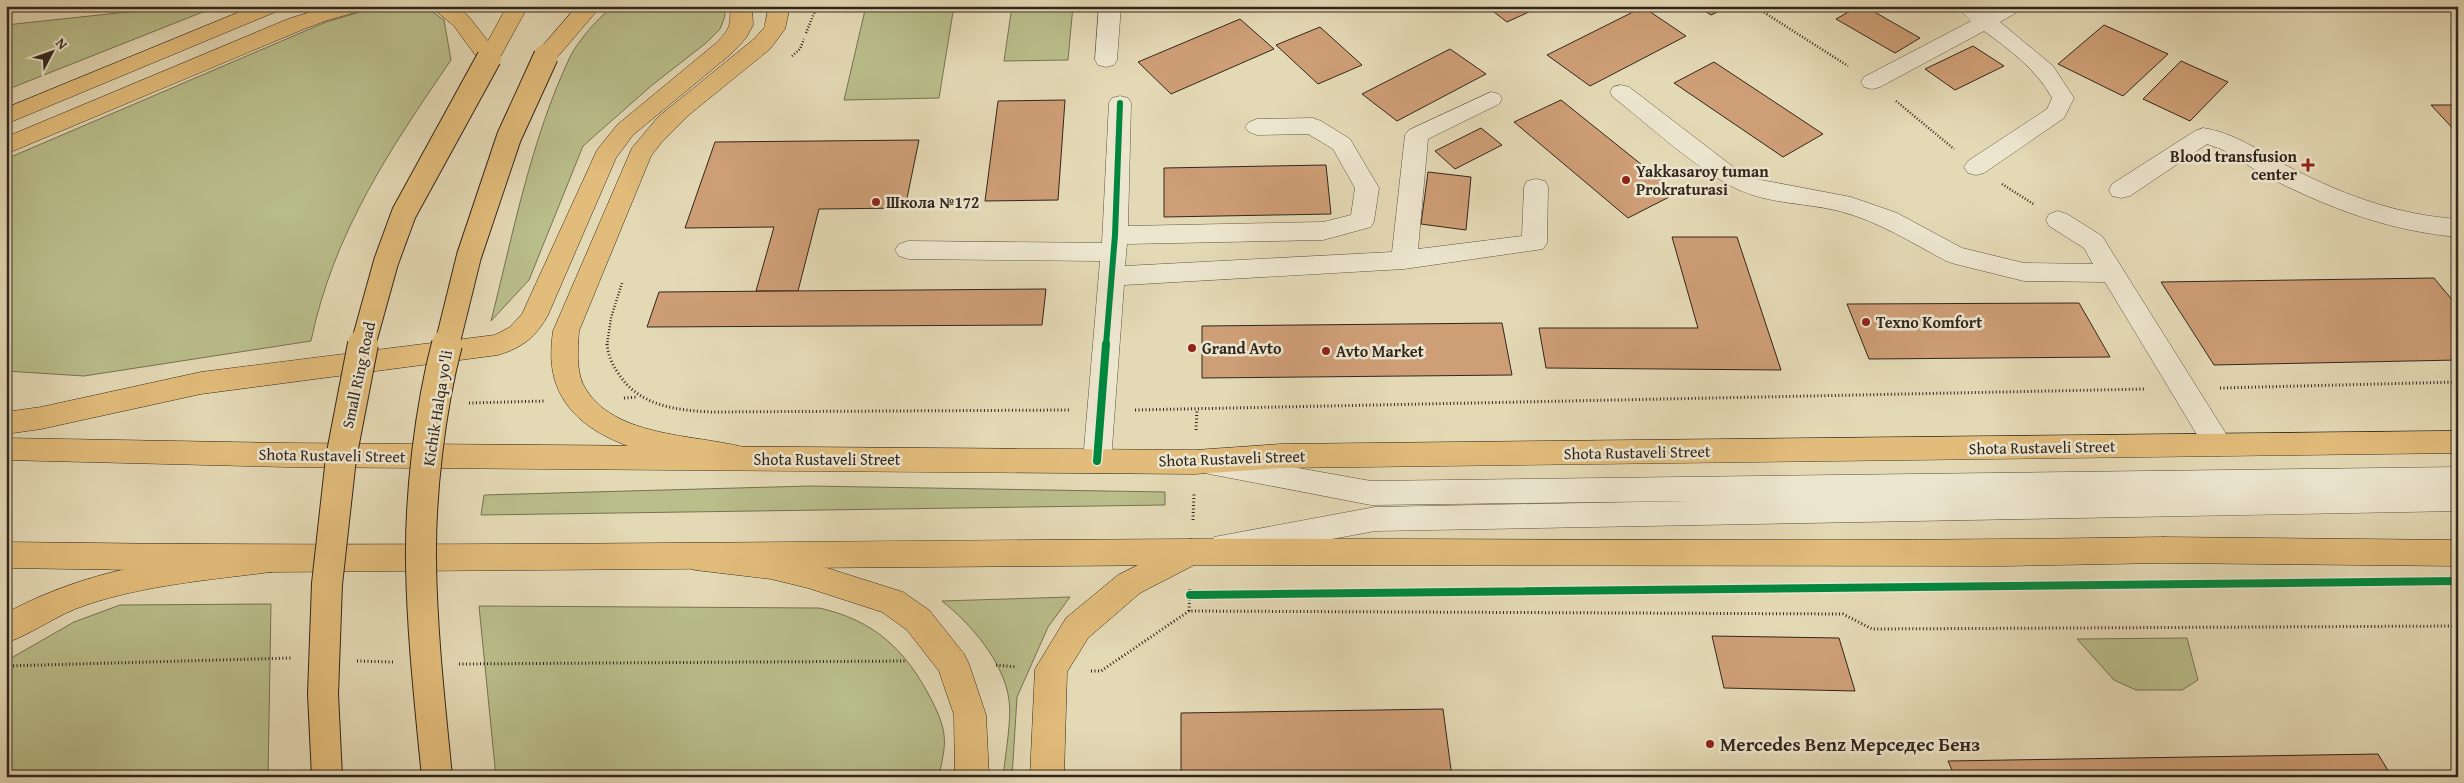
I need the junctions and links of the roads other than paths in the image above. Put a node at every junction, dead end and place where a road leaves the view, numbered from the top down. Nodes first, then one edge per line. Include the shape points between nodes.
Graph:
1 (273, 6) edge
2 (356, 6) edge
3 (440, 6) edge
4 (518, 6) edge
5 (571, 6) edge
6 (591, 6) edge
7 (741, 6) edge
8 (780, 6) edge
9 (1110, 6) edge
10 (1966, 6) edge
11 (2014, 6) edge
12 (1985, 22) junction
13 (546, 56) junction
14 (489, 58) junction
15 (1106, 60) dead end
16 (1872, 82) road end
17 (1621, 92) dead end
18 (1491, 99) dead end
19 (1120, 104) dead end
20 (6, 117) edge
21 (1257, 128) dead end
22 (6, 146) edge
23 (1976, 167) road end
24 (1536, 187) dead end
25 (2120, 190) dead end
26 (2058, 220) road end
27 (2458, 228) edge
28 (908, 250) dead end
29 (1113, 254) junction
30 (1404, 260) junction
31 (2112, 273) junction
32 (6, 423) edge
33 (2458, 442) edge
34 (2218, 445) junction
35 (6, 449) edge
36 (744, 458) junction
37 (1097, 461) junction
38 (1195, 462) junction
39 (2458, 479) edge
40 (2458, 499) edge
41 (1191, 552) junction
42 (6, 555) edge
43 (2457, 555) edge
44 (695, 557) junction
45 (271, 559) junction
46 (6, 629) edge
47 (328, 777) edge
48 (437, 777) edge
49 (972, 777) edge
50 (1046, 777) edge

1 - 20 main road
2 - 22 main road via 296,24
3 - 14 main road via 451,10 461,20
4 - 14 main road, Small Ring Road
5 - 13 main road
6 - 13 main road
7 - 32 main road via 742,25 724,49 643,114 614,142 598,168 536,315 514,338 498,345 201,383
8 - 36 main road via 777,22 762,44 674,116 640,154 566,331 564,351 572,390 586,408 603,421 630,435 662,444
9 - 15 street
10 - 12 street
11 - 12 street
12 - 16 street
12 - 23 street via 2031,58 2057,85 2063,98 2056,113
13 - 48 main road, Kichik Halqa yo'li, bridge via 509,137 469,256 443,359 427,457 421,560 425,654
14 - 47 main road, Small Ring Road, bridge via 404,213 386,262 364,341 341,458 327,584 323,694
17 - 31 street via 1724,172 1749,185 1842,203 1888,219 1955,254 2024,272
18 - 30 street via 1418,135
19 - 29 street
21 - 29 street via 1313,126 1342,144 1367,188 1362,221 1324,231
24 - 30 street via 1534,243
25 - 27 street via 2203,136 2215,136 2347,205 2386,218
26 - 31 street via 2093,242
28 - 29 street
29 - 30 street
29 - 37 street
31 - 34 street
33 - 34 main road, Shota Rustaveli Street
34 - 38 main road, Shota Rustaveli Street via 1281,456
35 - 36 main road, Shota Rustaveli Street via 287,455
36 - 37 main road, Shota Rustaveli Street
37 - 38 main road, Shota Rustaveli Street
38 - 39 street via 1371,493
40 - 41 street via 1375,519
41 - 43 main road via 2003,553 2163,550
41 - 44 main road
41 - 50 main road via 1129,584 1077,628 1051,669
42 - 45 main road
44 - 45 main road
44 - 49 main road via 771,566 808,575 892,602 918,620 953,664 970,715
45 - 46 main road via 151,576 93,589 39,610

